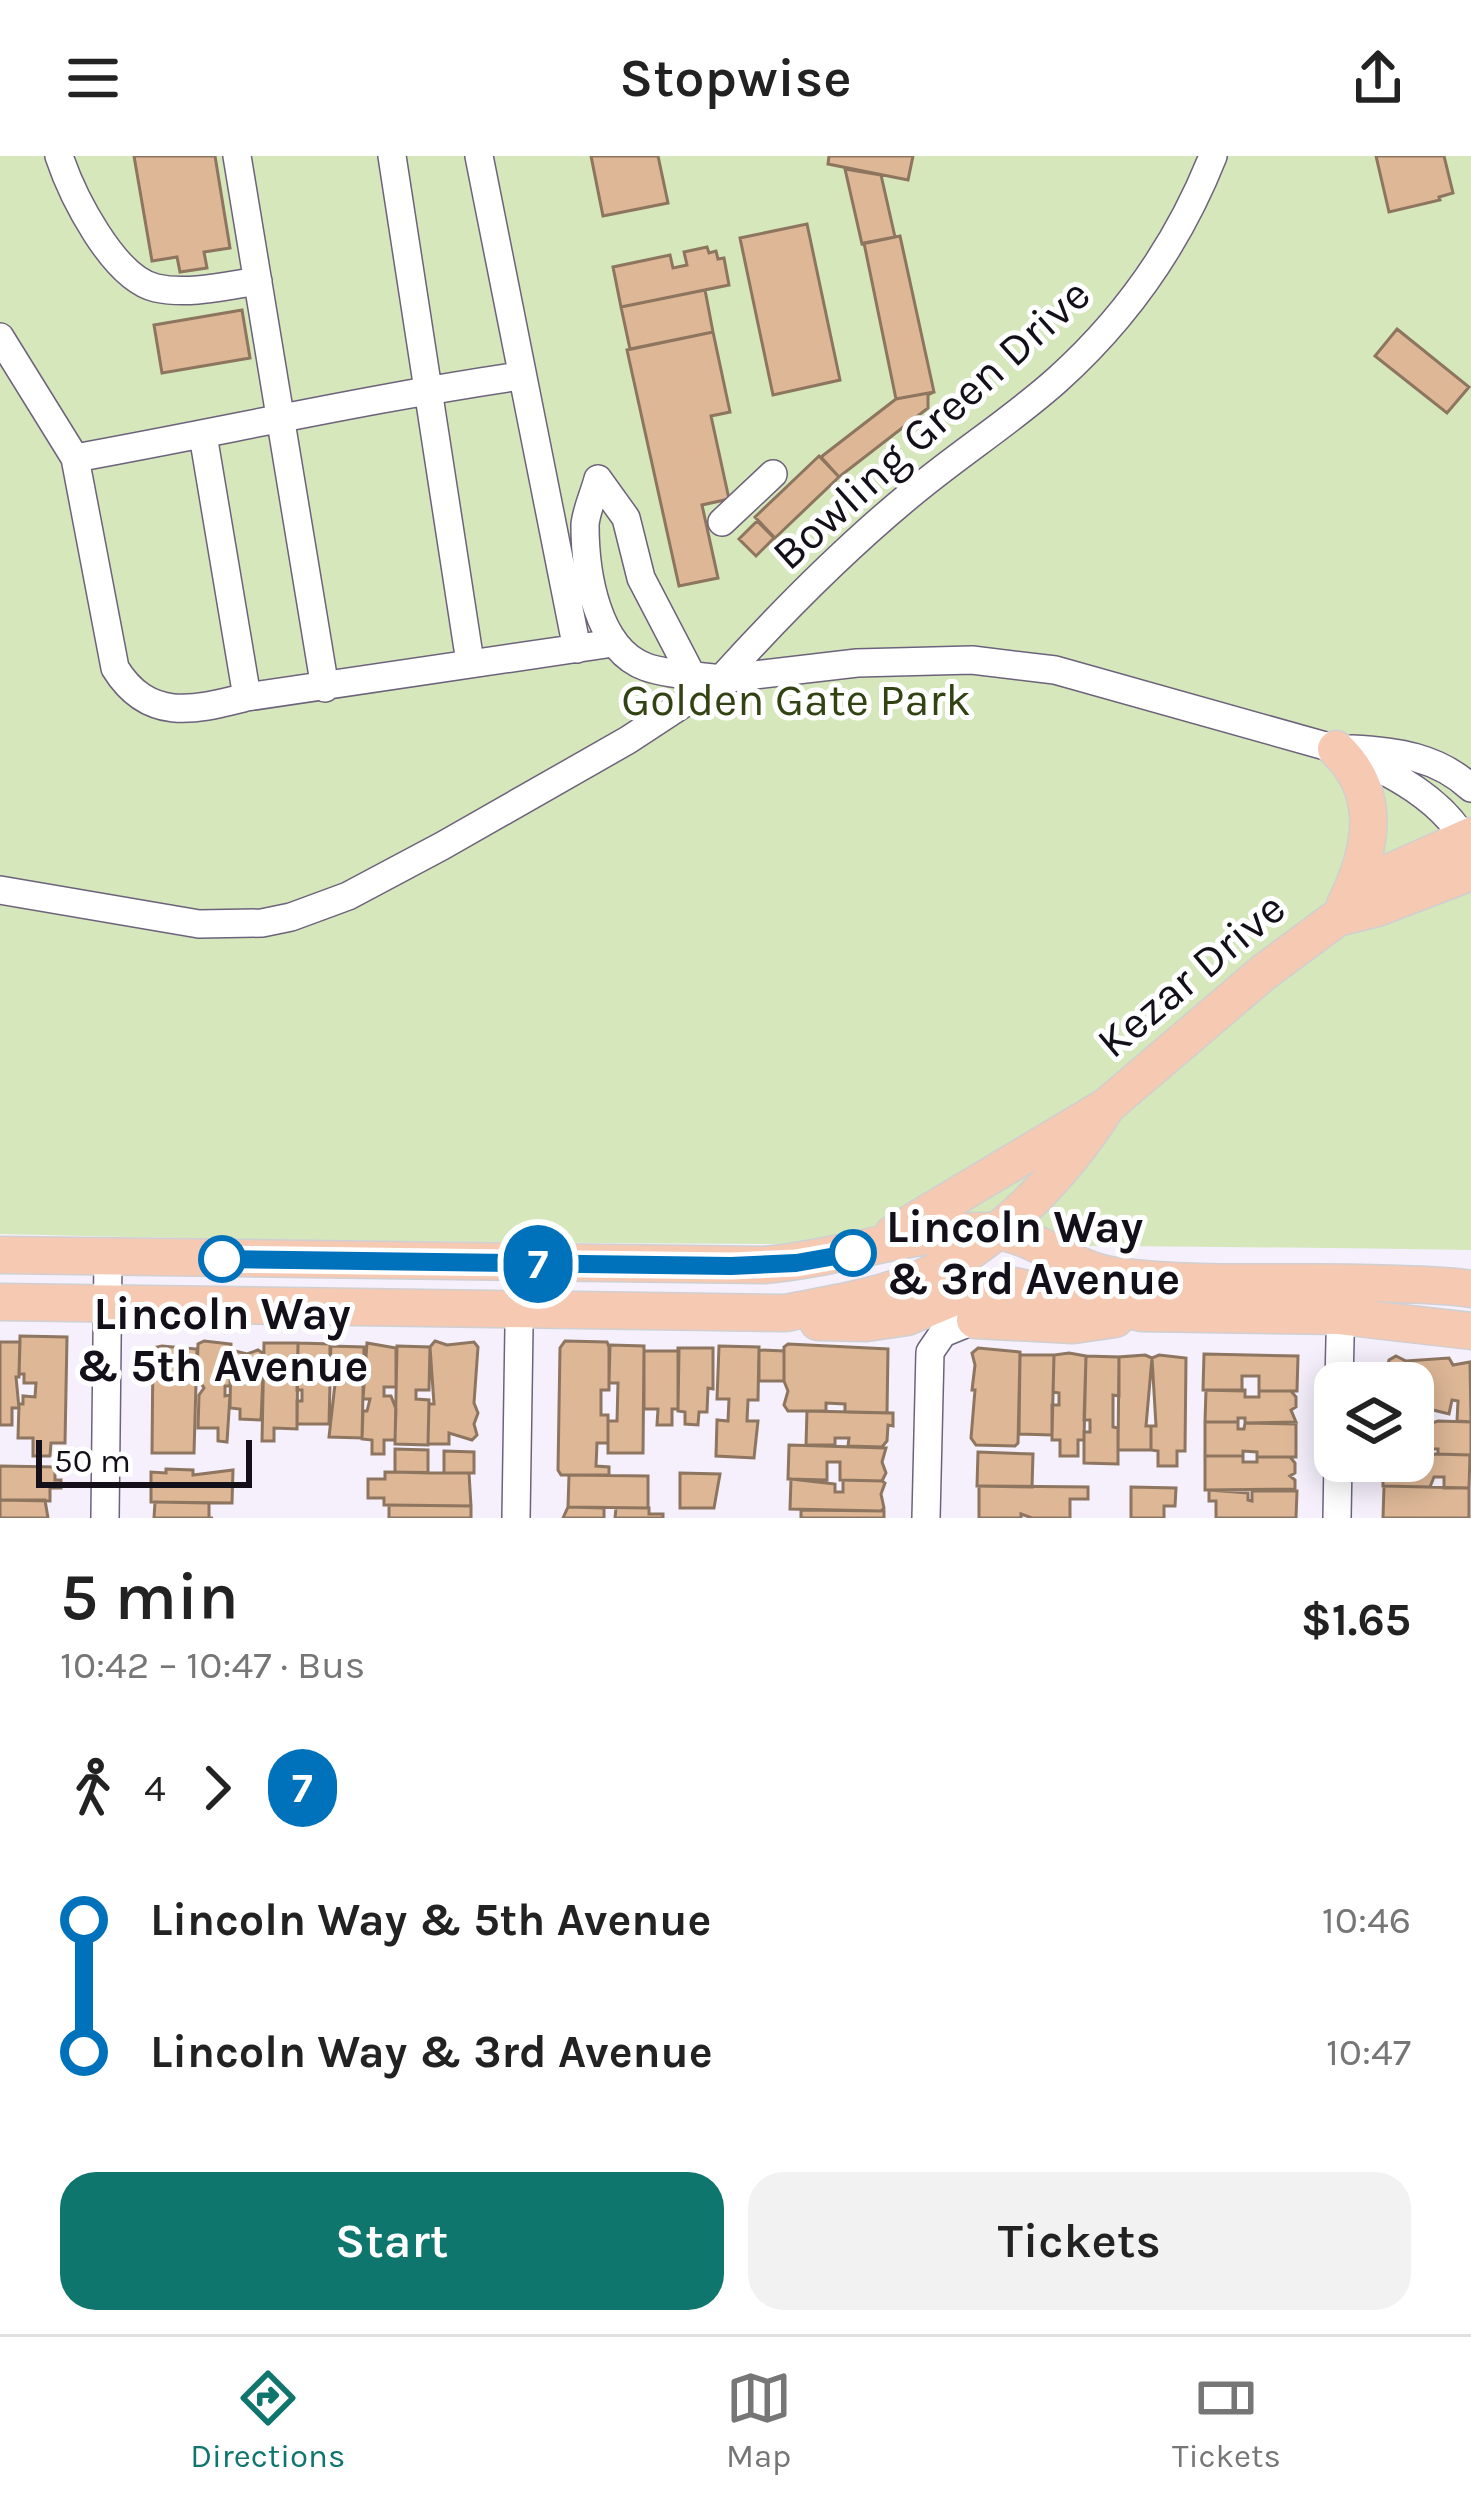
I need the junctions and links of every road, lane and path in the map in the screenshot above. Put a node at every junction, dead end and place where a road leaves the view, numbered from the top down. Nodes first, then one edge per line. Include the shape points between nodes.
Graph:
1 (59, 156) edge
2 (238, 156) edge
3 (392, 156) edge
4 (479, 156) edge
5 (1214, 156) edge
6 (258, 281) junction
7 (0, 337) edge
8 (520, 376) junction
9 (426, 390) junction
10 (278, 416) junction
11 (203, 435) junction
12 (75, 458) junction
13 (772, 474) dead end
14 (722, 523) dead end
15 (614, 643) junction
16 (577, 649) junction
17 (470, 662) junction
18 (691, 674) junction
19 (721, 679) junction
20 (325, 688) junction
21 (247, 697) junction
22 (1336, 748) junction
23 (1471, 788) edge
24 (1469, 850) edge
25 (0, 890) edge
26 (1337, 918) junction
27 (1107, 1106) junction
28 (994, 1230) junction
29 (0, 1255) edge
30 (108, 1257) junction
31 (828, 1258) junction
32 (520, 1263) junction
33 (1471, 1289) edge
34 (1139, 1296) junction
35 (1341, 1299) junction
36 (0, 1302) edge
37 (108, 1302) junction
38 (519, 1307) junction
39 (786, 1313) junction
40 (975, 1320) joint
41 (1471, 1330) edge
42 (1340, 1362) edge
43 (1338, 1482) edge
44 (105, 1518) edge
45 (516, 1518) edge
46 (926, 1518) edge
47 (1337, 1518) edge

1 - 6 street via 91,224 138,280 185,290
2 - 6 street
3 - 9 street
4 - 8 street
5 - 19 street, Bowling Green Drive via 1157,266 1095,343 844,552
6 - 10 street
7 - 12 street
8 - 9 street
8 - 16 street
9 - 10 street
9 - 17 street
10 - 11 street
10 - 20 street
11 - 12 street
11 - 21 street
12 - 21 street via 123,680 150,701 185,710
13 - 14 street
15 - 16 street
15 - 18 street via 643,666
15 - 18 street via 600,614 585,522 598,479 626,518 641,578
16 - 17 street
17 - 20 street
18 - 19 street
19 - 22 street via 894,660 1014,664
19 - 25 street via 442,846 291,917 199,924
20 - 21 street
22 - 23 street via 1422,758
22 - 24 street via 1436,806
22 - 26 main road via 1358,773 1370,817 1361,866
24 - 26 main road, Kezar Drive via 1377,908
26 - 27 main road, Kezar Drive
27 - 28 main road, Kezar Drive via 1080,1150
27 - 31 main road, Kezar Drive via 913,1225
28 - 31 main road
28 - 34 main road
28 - 39 main road, Kezar Drive via 921,1279
29 - 30 main road
30 - 32 main road
30 - 37 street
31 - 32 main road via 731,1266
32 - 38 street
33 - 35 main road
34 - 35 main road
34 - 39 main road via 1009,1286 886,1320 821,1323
34 - 40 main road via 1072,1325
35 - 41 main road
35 - 42 street
36 - 37 main road
37 - 38 main road
37 - 44 street
38 - 39 main road
38 - 45 street
40 - 46 street via 933,1345 928,1364
43 - 47 street

